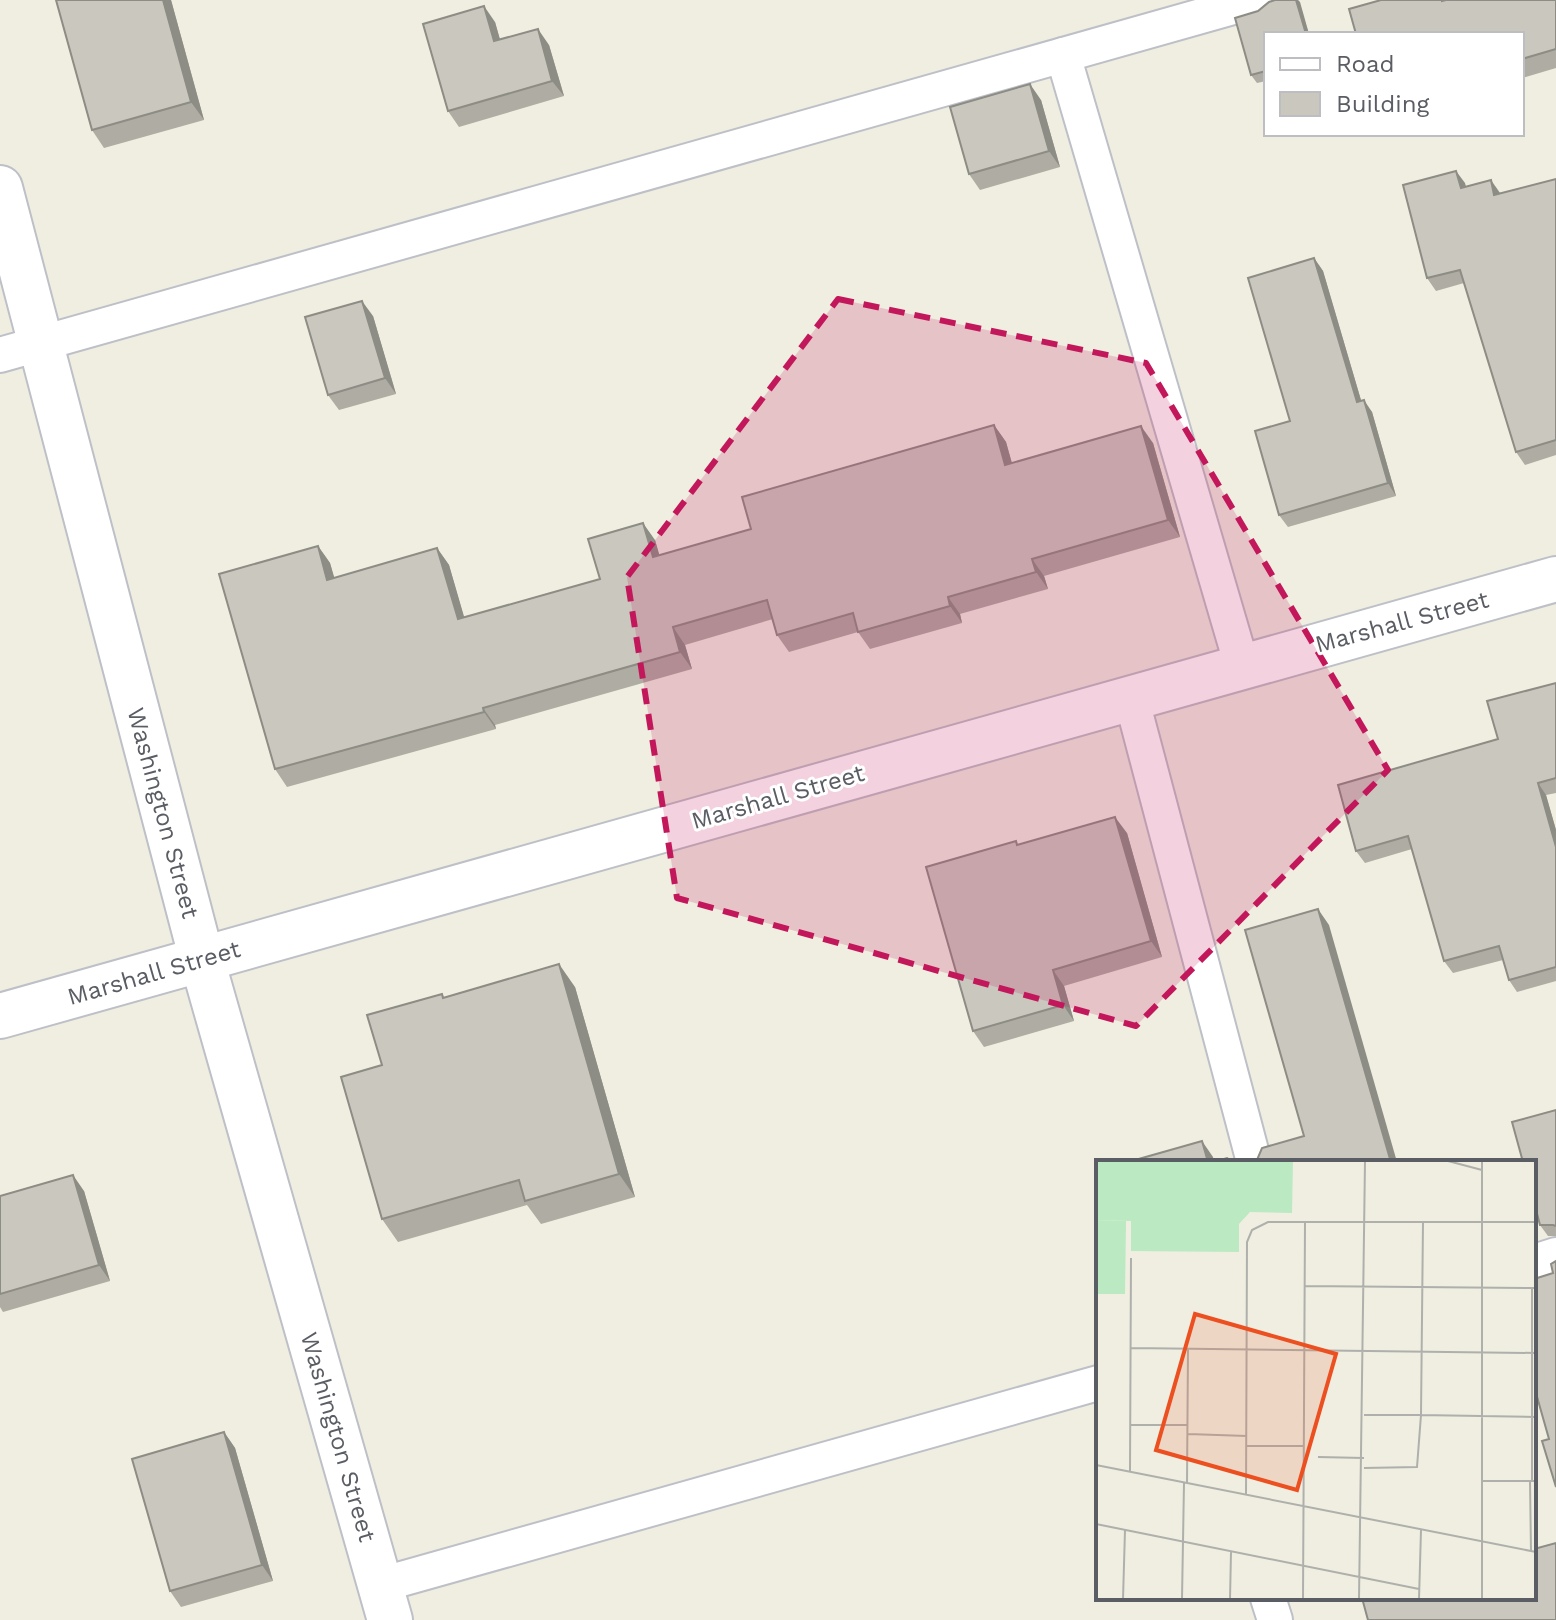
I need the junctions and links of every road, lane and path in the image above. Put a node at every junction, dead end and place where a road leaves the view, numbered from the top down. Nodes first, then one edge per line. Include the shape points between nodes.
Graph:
1 (1258, 0) edge
2 (1063, 55) junction
3 (0, 188) edge
4 (20, 349) edge
5 (1556, 579) edge
6 (1242, 666) junction
7 (1131, 697) junction
8 (202, 960) junction
9 (0, 1016) edge
10 (1253, 1160) edge
11 (1556, 1255) edge
12 (1536, 1261) edge
13 (1096, 1384) edge
14 (1269, 1600) edge
15 (385, 1602) edge
16 (1275, 1620) edge

1 - 2 lane
2 - 4 lane
2 - 6 lane
3 - 4 street, Washington Street
4 - 8 street, Washington Street
5 - 6 street, Marshall Street
6 - 7 street, Marshall Street
7 - 8 street, Marshall Street
7 - 10 lane
8 - 9 street, Marshall Street
8 - 15 street, Washington Street
11 - 12 lane
13 - 15 lane
14 - 16 lane

